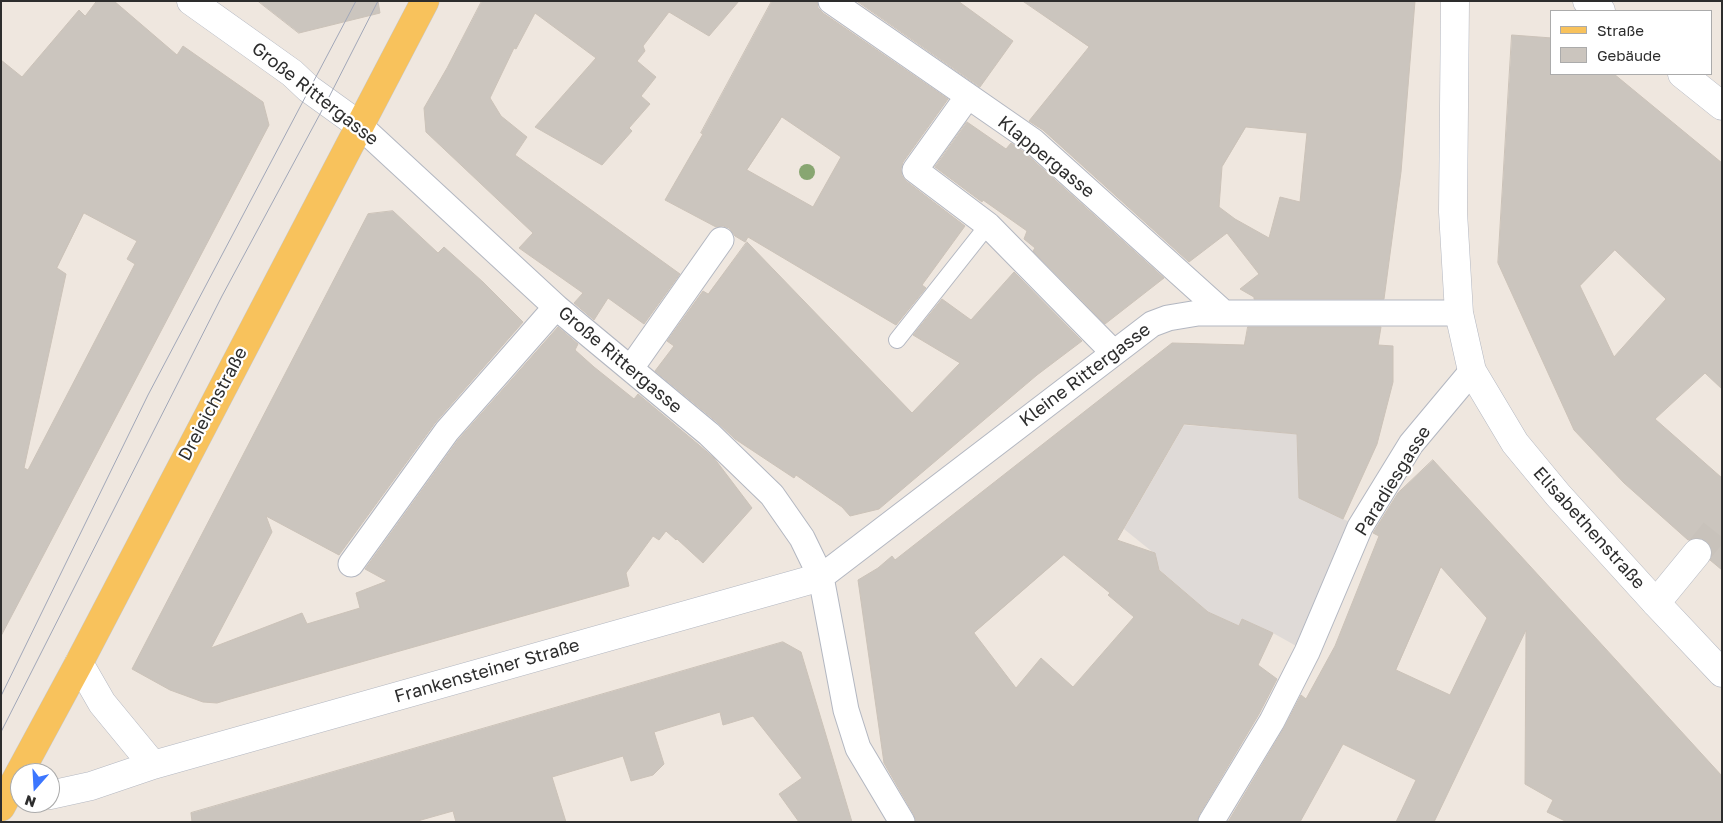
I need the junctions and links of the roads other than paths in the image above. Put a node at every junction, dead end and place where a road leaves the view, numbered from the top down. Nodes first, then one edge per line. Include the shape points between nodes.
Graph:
1 (191, 1) edge
2 (425, 1) edge
3 (832, 1) edge
4 (1456, 1) edge
5 (1586, 1) edge
6 (1600, 10) edge
7 (1684, 75) edge
8 (1718, 95) edge
9 (968, 96) junction
10 (359, 125) junction
11 (988, 225) junction
12 (722, 240) dead end
13 (556, 307) junction
14 (1224, 313) junction
15 (1459, 313) junction
16 (897, 340) dead end
17 (1113, 352) junction
18 (631, 368) junction
19 (1472, 371) junction
20 (1697, 553) tunnel mouth
21 (351, 564) dead end
22 (821, 577) junction
23 (1656, 603) junction
24 (79, 662) junction
25 (1722, 673) edge
26 (153, 765) junction
27 (60, 793) edge
28 (7, 807) edge
29 (902, 822) edge
30 (1211, 822) edge

1 - 10 street, Große Rittergasse
2 - 10 main road, Dreieichstraße
3 - 9 street, Klappergasse
4 - 15 street via 1452,212
5 - 6 street
7 - 8 street
9 - 11 street via 914,170
9 - 14 street, Klappergasse via 1033,141
10 - 13 street, Große Rittergasse
10 - 24 main road, Dreieichstraße
11 - 16 lane
11 - 17 street
12 - 18 street
13 - 18 street, Große Rittergasse
13 - 21 street via 446,431
14 - 15 street, Kleine Rittergasse
14 - 17 street, Kleine Rittergasse via 1168,318 1152,324
15 - 19 street
17 - 22 street, Kleine Rittergasse
18 - 22 street, Große Rittergasse via 772,495 802,538
19 - 23 street, Elisabethenstraße via 1516,443 1558,495
19 - 30 street, Paradiesgasse via 1411,444 1360,527 1303,661 1272,721
20 - 23 street
22 - 26 street, Frankensteiner Straße
22 - 29 street, Große Rittergasse via 846,710 858,748
23 - 25 street, Elisabethenstraße
24 - 26 street via 102,703
24 - 28 main road, Dreieichstraße
26 - 27 street, Frankensteiner Straße

